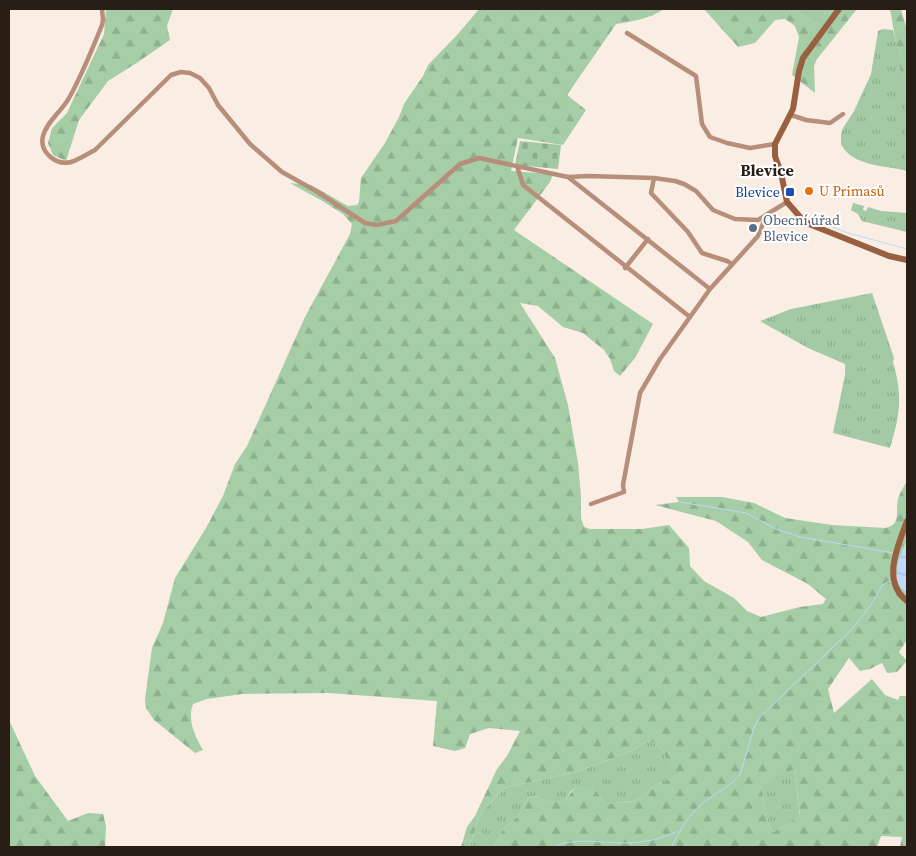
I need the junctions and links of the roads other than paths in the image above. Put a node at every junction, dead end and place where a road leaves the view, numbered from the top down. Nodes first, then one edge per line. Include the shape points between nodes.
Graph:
1 (102, 9) edge
2 (839, 9) edge
3 (627, 33) dead end
4 (843, 114) dead end
5 (791, 115) junction
6 (776, 144) junction
7 (517, 166) junction
8 (568, 177) junction
9 (654, 178) junction
10 (787, 202) junction
11 (767, 215) junction
12 (648, 239) junction
13 (907, 260) edge
14 (732, 264) junction
15 (626, 268) junction
16 (710, 289) junction
17 (690, 317) junction
18 (592, 504) dead end
19 (907, 521) edge
20 (907, 600) edge

1 - 7 street via 102,25 84,67 68,100 43,135 43,149 57,161 71,162 95,150 171,75 181,72 200,78 250,144 282,172 365,223 378,225 396,221 460,164 479,158
2 - 5 street via 803,58
3 - 6 street via 696,76 702,124 710,137 750,148
4 - 5 street via 830,123
5 - 6 street
6 - 10 street via 775,156
7 - 8 street
7 - 15 street via 523,185
8 - 9 street
8 - 12 street
9 - 11 street via 684,184 713,210 735,219 758,220
9 - 14 street via 651,192 688,232 702,253
10 - 11 street
10 - 13 street via 809,224
11 - 14 street via 758,236
12 - 15 street
12 - 16 street
14 - 16 street
15 - 17 street
16 - 17 street
17 - 18 street via 640,394 624,492
19 - 20 street via 897,550 893,580

